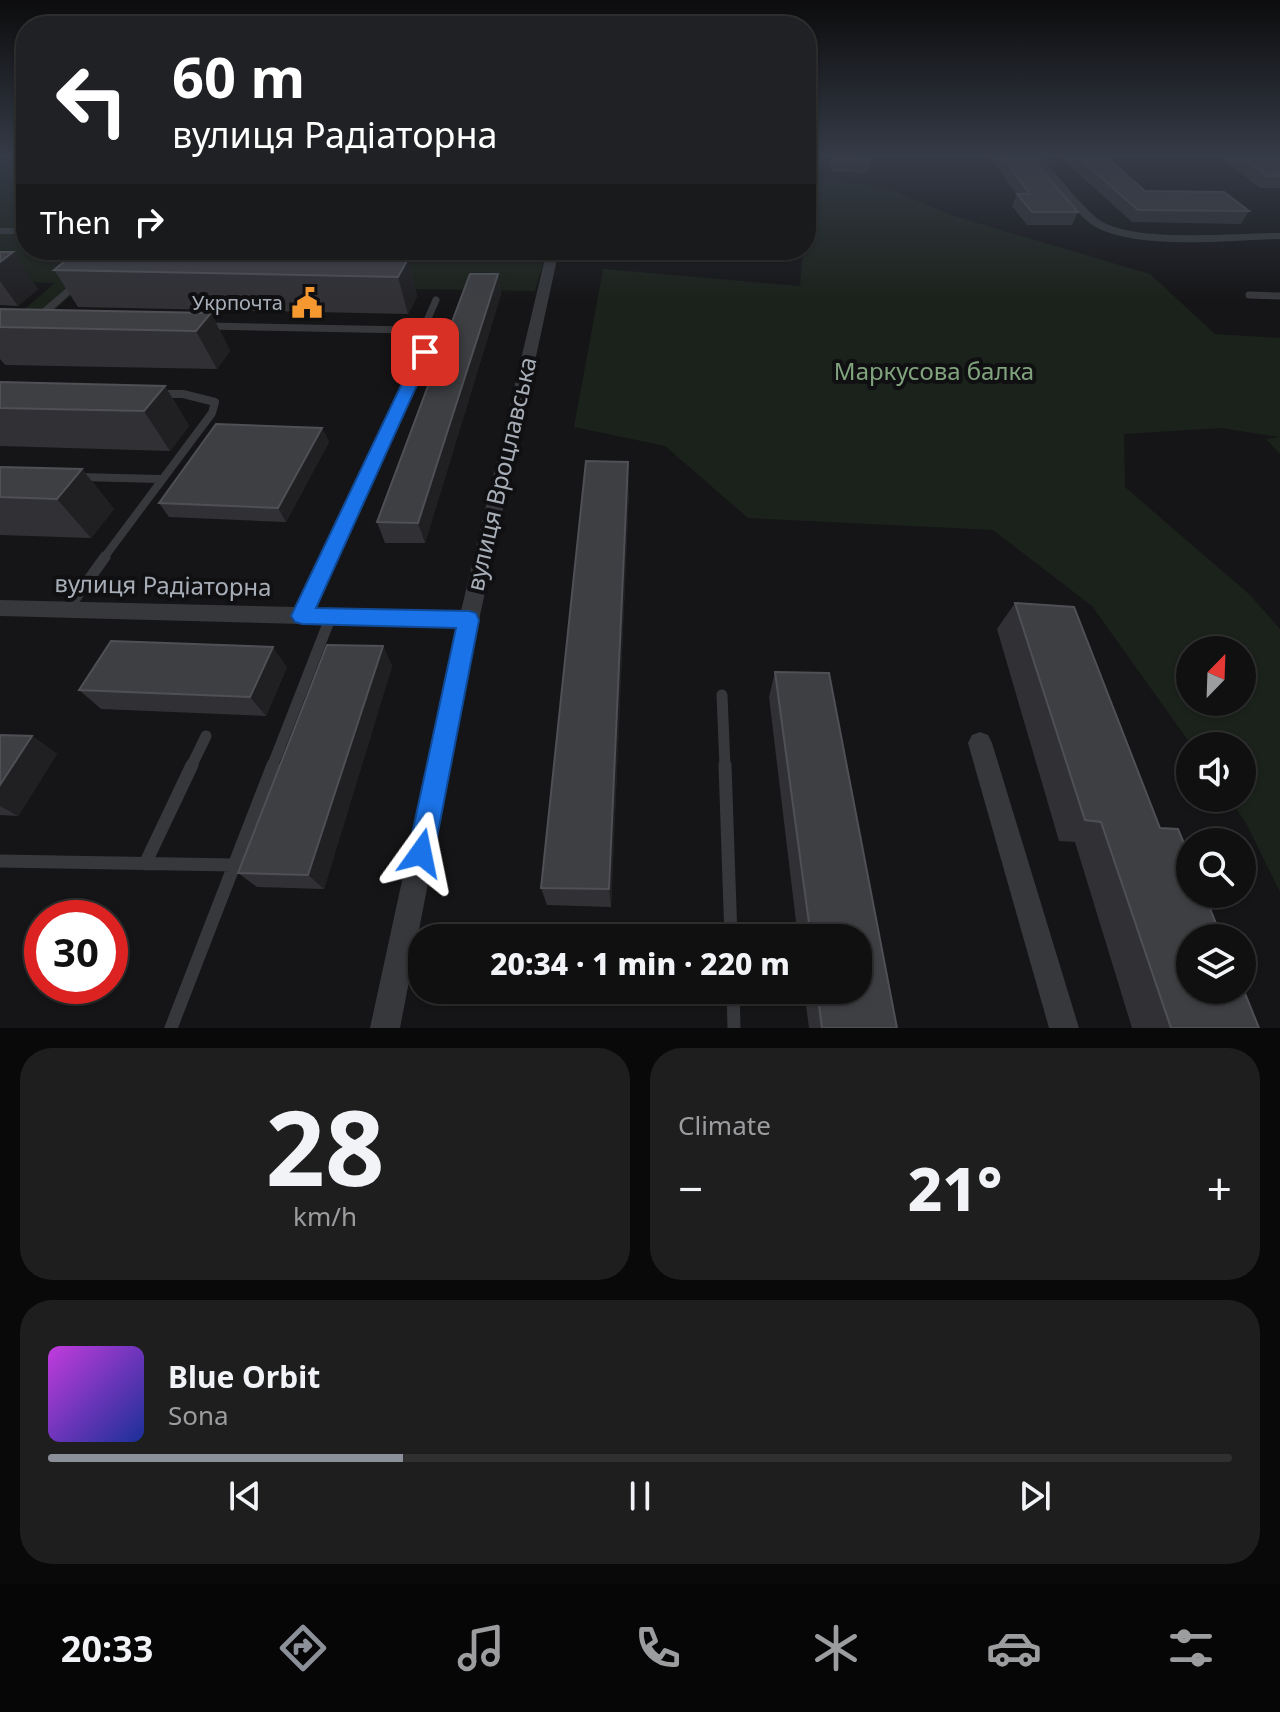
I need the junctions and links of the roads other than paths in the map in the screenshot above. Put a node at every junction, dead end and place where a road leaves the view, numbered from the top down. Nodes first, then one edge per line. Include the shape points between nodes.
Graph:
1 (1080, 205) edge
2 (1280, 236) edge
3 (551, 260) edge
4 (94, 270) edge
5 (1249, 295) dead end
6 (1280, 296) edge
7 (436, 300) dead end
8 (193, 326) edge
9 (23, 330) edge
10 (421, 334) junction
11 (152, 393) edge
12 (64, 476) edge
13 (160, 479) junction
14 (0, 608) edge
15 (67, 610) junction
16 (302, 616) junction
17 (331, 616) junction
18 (469, 620) junction
19 (722, 695) dead end
20 (206, 736) dead end
21 (980, 743) dead end
22 (0, 861) edge
23 (145, 864) junction
24 (234, 865) junction
25 (730, 924) edge
26 (733, 1004) edge
27 (171, 1028) edge
28 (385, 1028) edge
29 (734, 1028) edge
30 (1064, 1028) edge

1 - 2 street via 1096,223 1143,235
3 - 18 street, вулиця Вроцлавська
4 - 9 street
5 - 6 lane
7 - 10 lane
8 - 10 lane
10 - 16 lane via 428,344
11 - 13 lane via 215,402
12 - 13 lane
13 - 15 lane
14 - 15 street, вулиця Радіаторна
15 - 16 street, вулиця Радіаторна
16 - 17 street, вулиця Радіаторна
17 - 18 street, вулиця Радіаторна
17 - 24 lane
18 - 28 street, вулиця Вроцлавська
19 - 25 lane
20 - 23 lane
21 - 30 street
22 - 23 lane
23 - 24 lane
24 - 27 lane
26 - 29 lane

